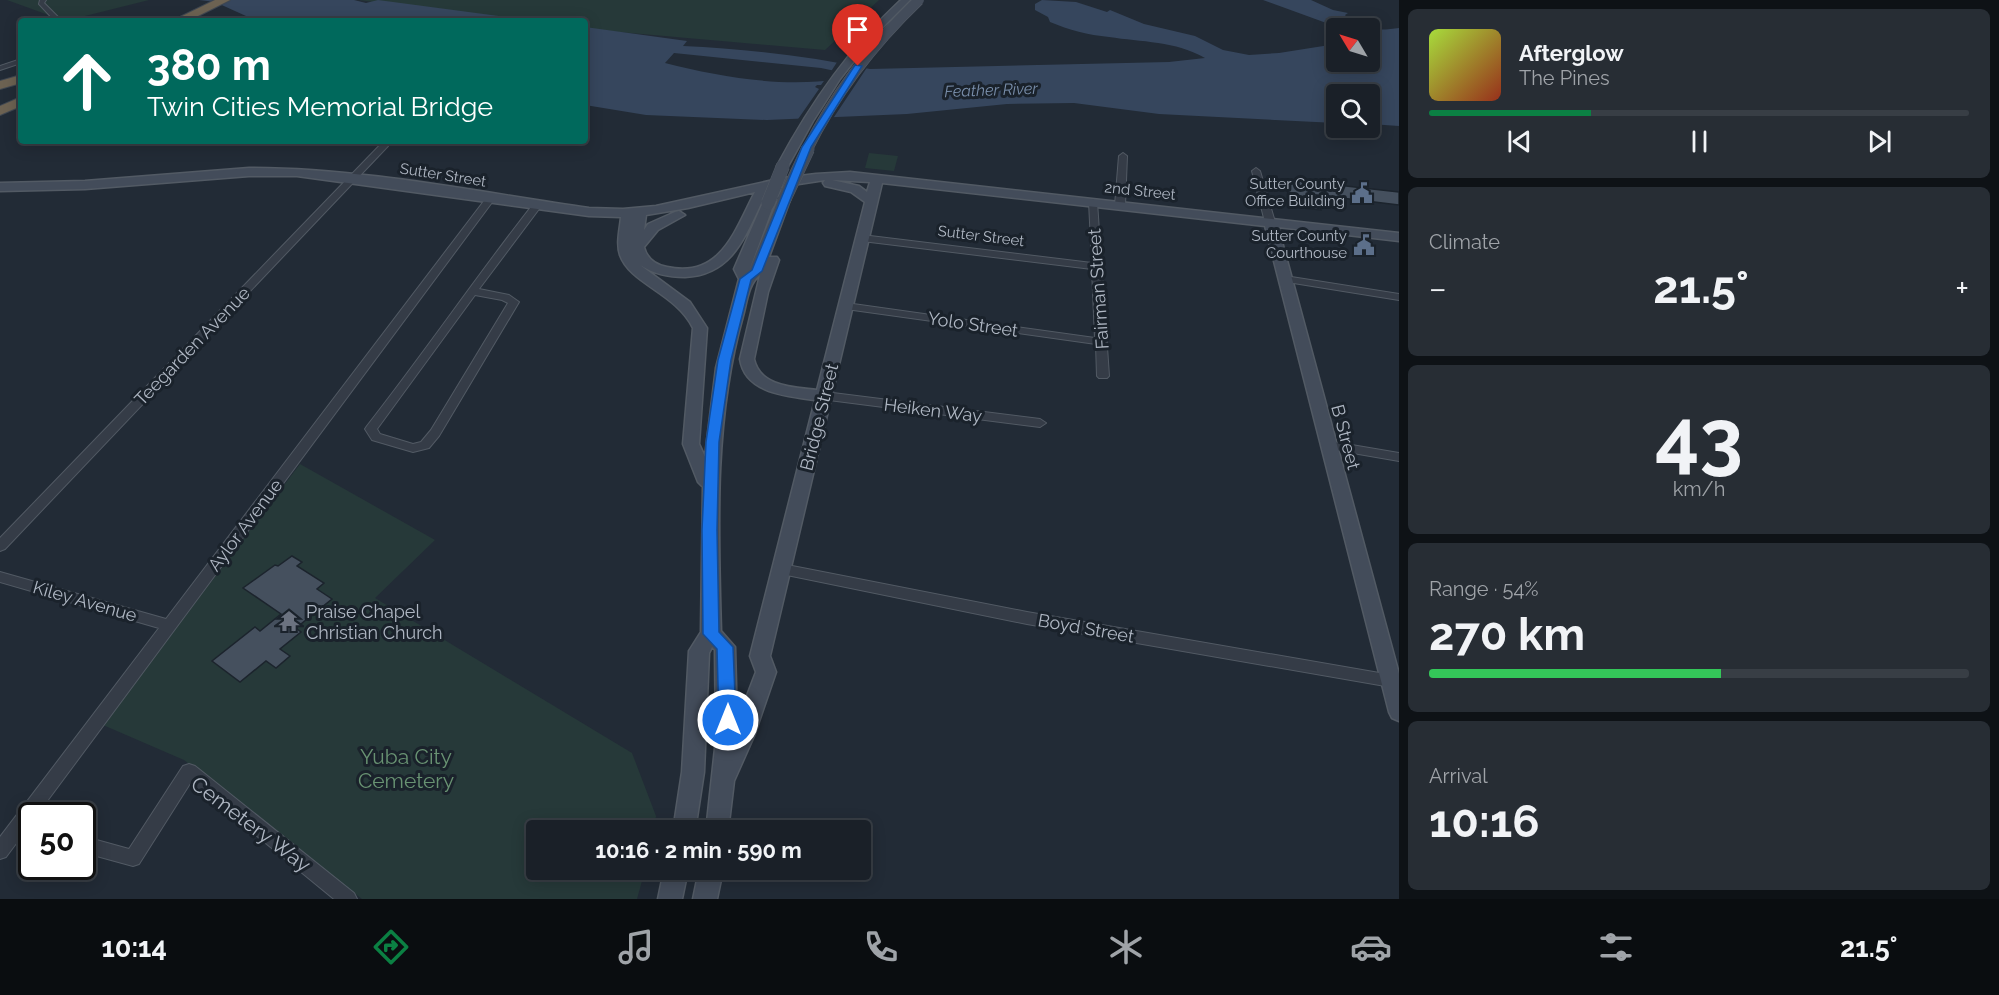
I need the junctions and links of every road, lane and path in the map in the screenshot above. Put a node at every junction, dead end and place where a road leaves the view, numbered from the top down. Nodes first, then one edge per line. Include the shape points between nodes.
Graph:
1 (43, 0) edge
2 (224, 0) edge
3 (235, 0) edge
4 (906, 0) edge
5 (919, 0) edge
6 (56, 18) edge
7 (185, 18) edge
8 (196, 18) edge
9 (18, 62) edge
10 (0, 68) edge
11 (18, 81) edge
12 (0, 85) edge
13 (18, 95) edge
14 (18, 102) edge
15 (0, 104) edge
16 (0, 111) edge
17 (384, 146) dead end
18 (1123, 156) dead end
19 (783, 166) junction
20 (1256, 171) dead end
21 (353, 178) junction
22 (877, 178) junction
23 (780, 182) junction
24 (0, 187) edge
25 (14, 188) junction
26 (712, 198) junction
27 (490, 199) junction
28 (0, 200) edge
29 (871, 201) junction
30 (1093, 202) junction
31 (537, 205) junction
32 (1120, 205) junction
33 (634, 214) junction
34 (777, 220) junction
35 (1270, 222) junction
36 (1399, 237) edge
37 (862, 238) junction
38 (638, 246) junction
39 (1097, 267) junction
40 (746, 279) junction
41 (1285, 279) junction
42 (471, 291) junction
43 (1399, 297) edge
44 (846, 306) junction
45 (1101, 342) junction
46 (1103, 376) dead end
47 (825, 396) junction
48 (1041, 423) dead end
49 (1328, 445) junction
50 (1399, 457) edge
51 (710, 488) junction
52 (0, 546) edge
53 (782, 569) junction
54 (0, 577) edge
55 (171, 626) junction
56 (711, 634) junction
57 (1392, 670) edge
58 (1399, 712) edge
59 (726, 775) junction
60 (44, 802) edge
61 (686, 820) edge
62 (719, 820) edge
63 (18, 834) edge
64 (96, 848) edge
65 (0, 851) edge
66 (674, 880) edge
67 (709, 880) edge
68 (348, 899) edge
69 (670, 899) edge
70 (705, 899) edge

1 - 6 street via 41,3
2 - 7 highway
3 - 8 highway
4 - 19 main road via 852,56 798,136
5 - 34 main road, bridge via 861,62 809,142
9 - 10 street
11 - 12 highway
13 - 15 highway
14 - 16 highway
17 - 21 street, Teegarden Avenue
18 - 32 street
19 - 38 main road via 761,191 715,266 679,273 659,269 640,257
19 - 40 main road, bridge via 741,269
20 - 35 street, B Street
21 - 25 main road, Sutter Street via 249,172
21 - 27 main road, Sutter Street
21 - 52 street, Teegarden Avenue
22 - 23 main road, Sutter Street via 831,176
22 - 29 main road, Bridge Street
22 - 30 main road, 2nd Street
23 - 26 main road, Sutter Street
23 - 29 main road via 842,185
24 - 25 main road, Sutter Street
25 - 28 main road
26 - 33 main road, Sutter Street
26 - 38 main road via 653,227
27 - 31 main road, Sutter Street
27 - 55 street, Aylor Avenue
29 - 37 main road, Bridge Street
30 - 32 main road, 2nd Street
30 - 39 street, Fairman Street
31 - 33 main road, Sutter Street
31 - 42 street
32 - 35 main road, 2nd Street
33 - 38 main road
33 - 51 main road via 626,247 629,260 684,303 700,328 691,444
34 - 40 main road via 757,271
34 - 47 main road via 781,231 761,292 747,365 752,376 766,385
35 - 36 main road, 2nd Street
35 - 41 main road, B Street
37 - 39 street, Sutter Street
37 - 44 main road, Bridge Street
39 - 45 street, Fairman Street
40 - 51 main road via 717,398
41 - 43 street
41 - 49 main road, B Street
42 - 42 street via 371,429 376,437 413,448 425,445 435,433 514,302
44 - 45 street, Yolo Street
44 - 47 main road, Bridge Street
45 - 46 street, Fairman Street
47 - 48 street, Heiken Way
47 - 53 main road, Bridge Street
49 - 50 street
49 - 57 main road, B Street
51 - 56 main road
53 - 57 street, Boyd Street via 1028,618
53 - 59 main road, Bridge Street via 760,656 766,672
54 - 55 street, Kiley Avenue
55 - 60 street, Aylor Avenue
56 - 59 main road via 725,647
56 - 61 main road via 699,651 693,772
57 - 58 main road, B Street
59 - 62 main road
63 - 65 street, Aylor Avenue
64 - 68 street, Cemetery Way via 133,858 189,771
66 - 69 main road
67 - 70 main road

